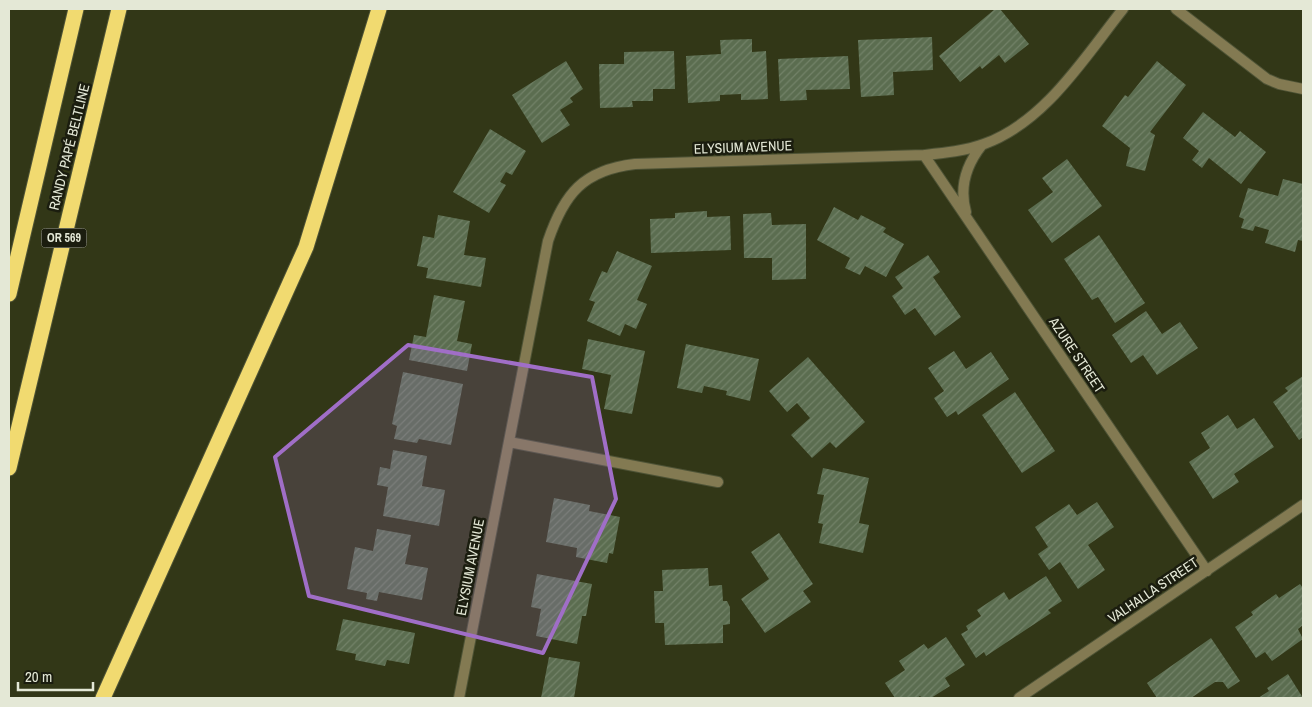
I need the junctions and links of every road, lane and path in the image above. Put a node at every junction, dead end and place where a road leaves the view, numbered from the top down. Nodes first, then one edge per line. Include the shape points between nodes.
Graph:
1 (76, 9) edge
2 (119, 9) edge
3 (379, 9) edge
4 (1123, 9) edge
5 (1176, 9) edge
6 (1303, 89) edge
7 (982, 145) junction
8 (924, 155) junction
9 (968, 220) junction
10 (9, 294) edge
11 (508, 442) junction
12 (9, 468) edge
13 (718, 482) dead end
14 (1303, 505) edge
15 (1207, 570) junction
16 (102, 698) edge
17 (459, 698) edge
18 (1019, 698) edge

1 - 10 highway, RANDY PAPÉ BELTLINE / OR 569
2 - 12 highway, RANDY PAPÉ BELTLINE / OR 569
3 - 16 highway via 306,247
4 - 7 street, ELYSIUM AVENUE via 1040,110 1003,136
5 - 6 street via 1267,79
7 - 8 street, ELYSIUM AVENUE
7 - 9 street via 967,168 963,184
8 - 9 street, AZURE STREET
8 - 11 street, ELYSIUM AVENUE via 636,164 599,172 583,183 568,197 556,217 548,241
9 - 15 street, AZURE STREET
11 - 13 street
11 - 17 street, ELYSIUM AVENUE
14 - 15 street, VALHALLA STREET
15 - 18 street, VALHALLA STREET

